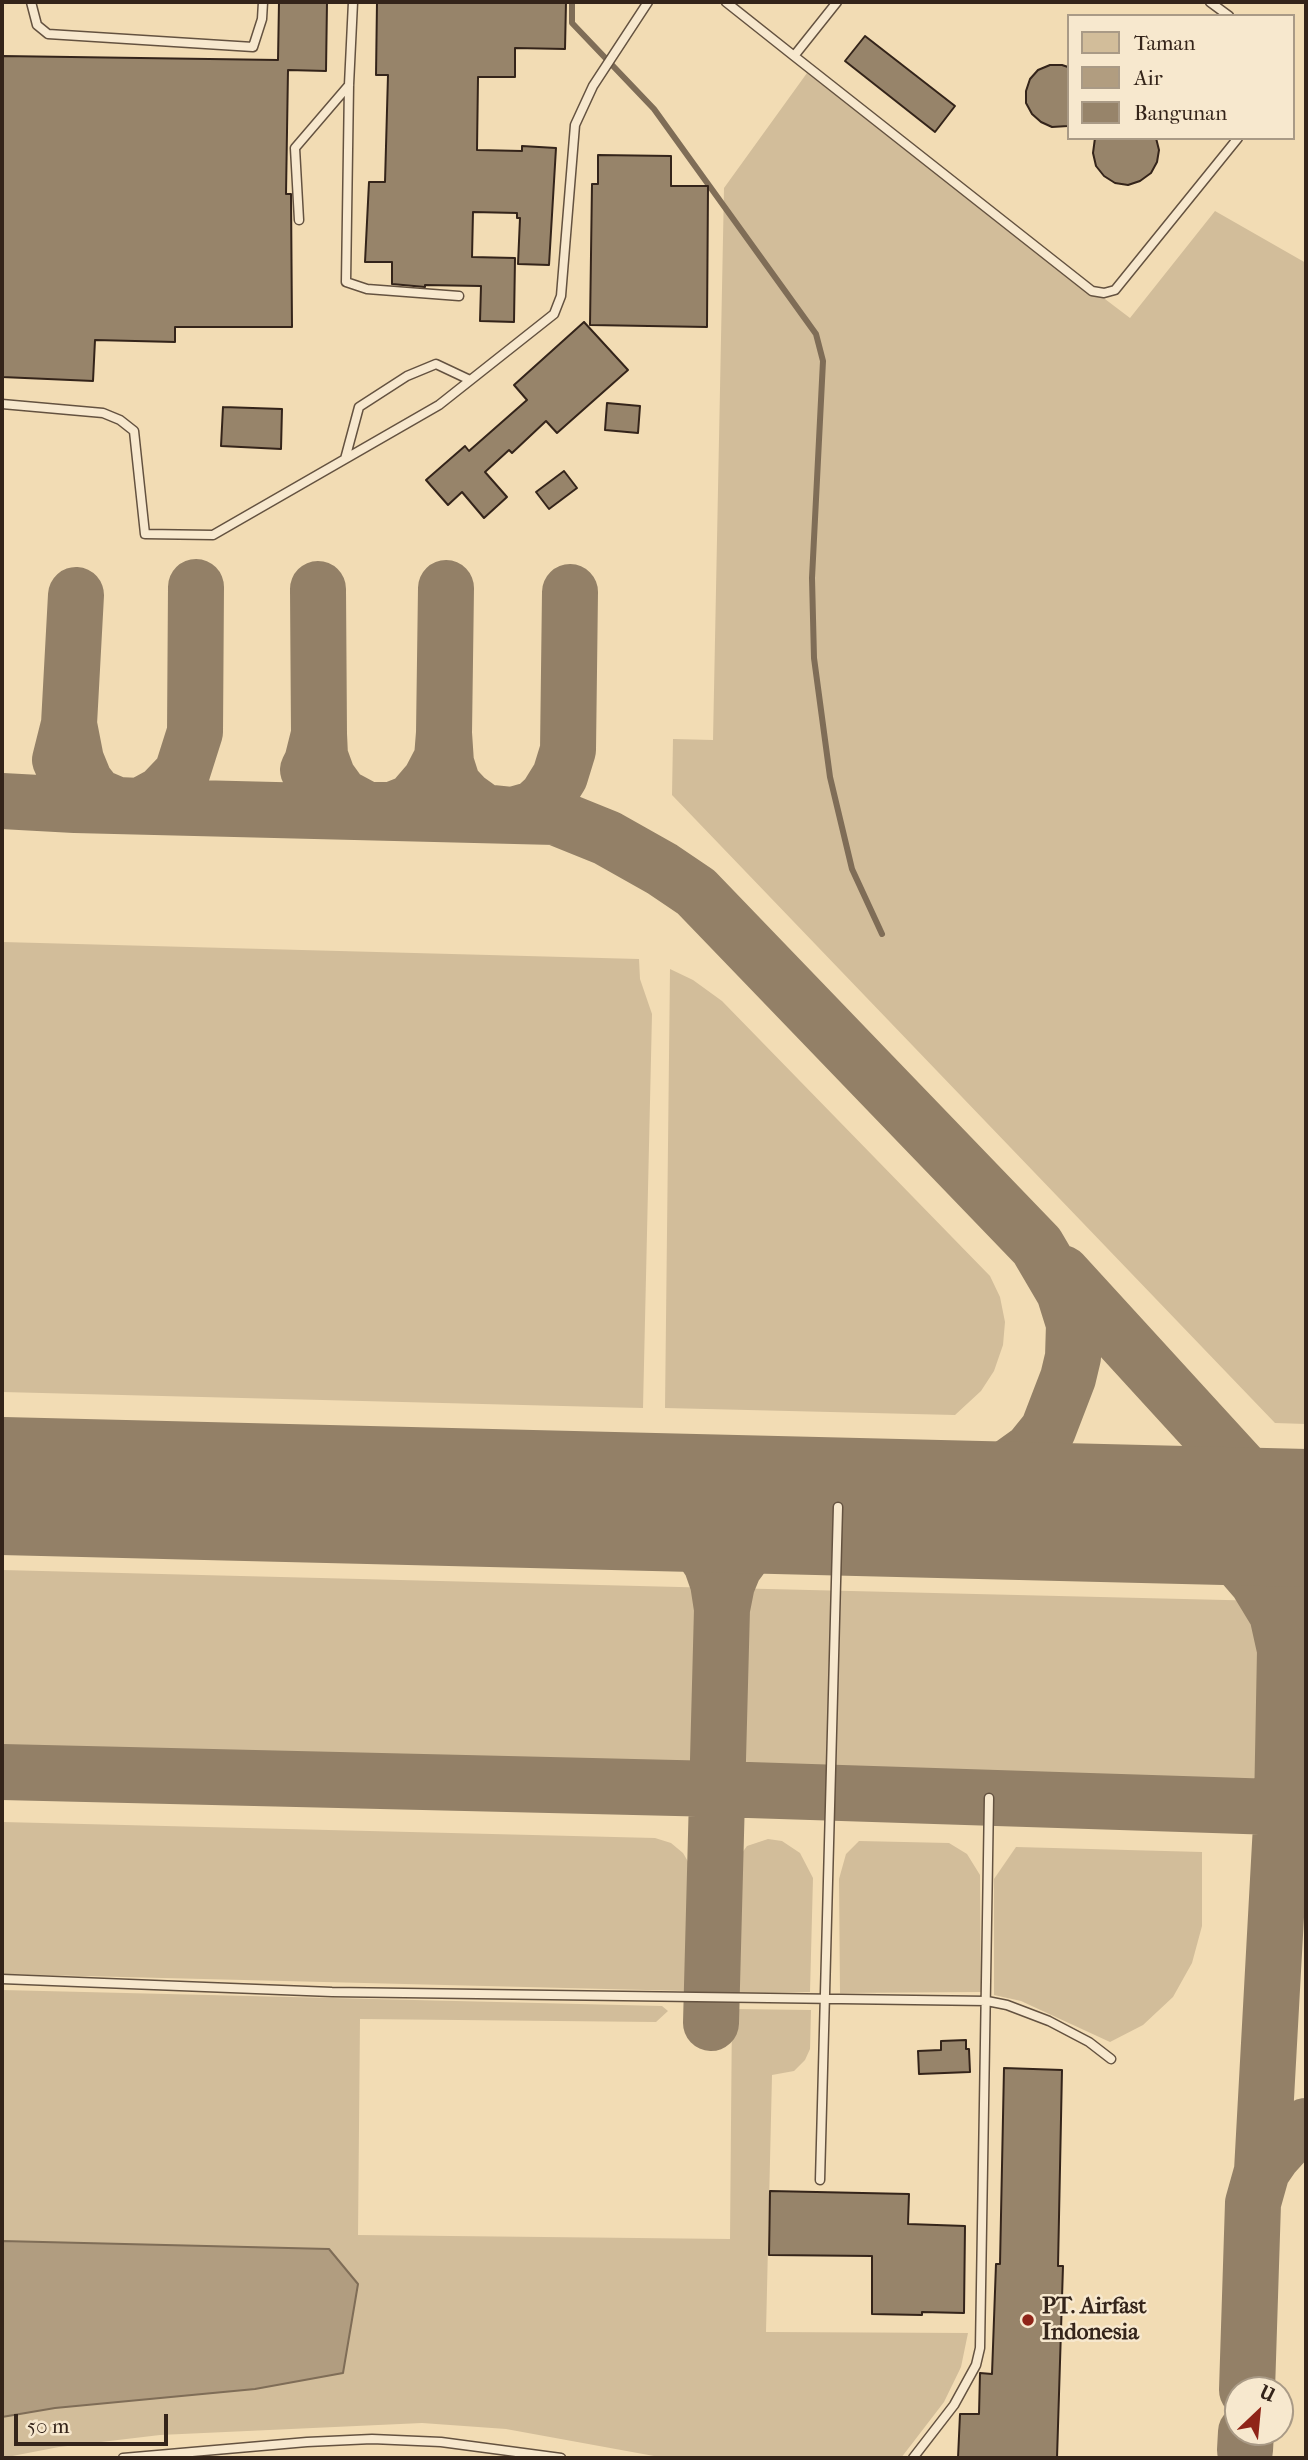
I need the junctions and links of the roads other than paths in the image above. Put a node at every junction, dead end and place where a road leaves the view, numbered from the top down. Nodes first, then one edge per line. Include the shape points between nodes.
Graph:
1 (31, 2) edge
2 (263, 2) edge
3 (353, 2) edge
4 (648, 2) edge
5 (726, 2) edge
6 (837, 2) edge
7 (1210, 2) edge
8 (1226, 14) edge
9 (794, 56) junction
10 (349, 85) junction
11 (1236, 140) edge
12 (299, 220) dead end
13 (459, 296) dead end
14 (470, 380) junction
15 (2, 404) edge
16 (345, 459) junction
17 (838, 1507) dead end
18 (989, 1798) dead end
19 (2, 1979) edge
20 (824, 2000) junction
21 (987, 2001) junction
22 (1111, 2059) dead end
23 (820, 2180) dead end
24 (123, 2458) edge
25 (561, 2458) edge
26 (913, 2458) edge

1 - 2 lane via 37,25 48,34 253,47
3 - 10 lane
4 - 14 lane via 593,86 575,125 561,296 554,314
5 - 9 lane
6 - 9 lane
7 - 8 lane
9 - 11 lane via 1092,291 1115,290
10 - 12 lane via 295,148
10 - 13 lane via 346,282 367,289
14 - 16 lane via 439,405
14 - 16 lane via 436,364 407,376 359,408
15 - 16 lane via 103,413 134,431 145,534 149,535 213,535
17 - 20 lane
18 - 21 lane
19 - 20 lane via 332,1992
20 - 21 lane
20 - 23 lane
21 - 22 lane via 1049,2021
21 - 26 lane via 981,2348 954,2405
24 - 25 lane via 372,2439 441,2442

